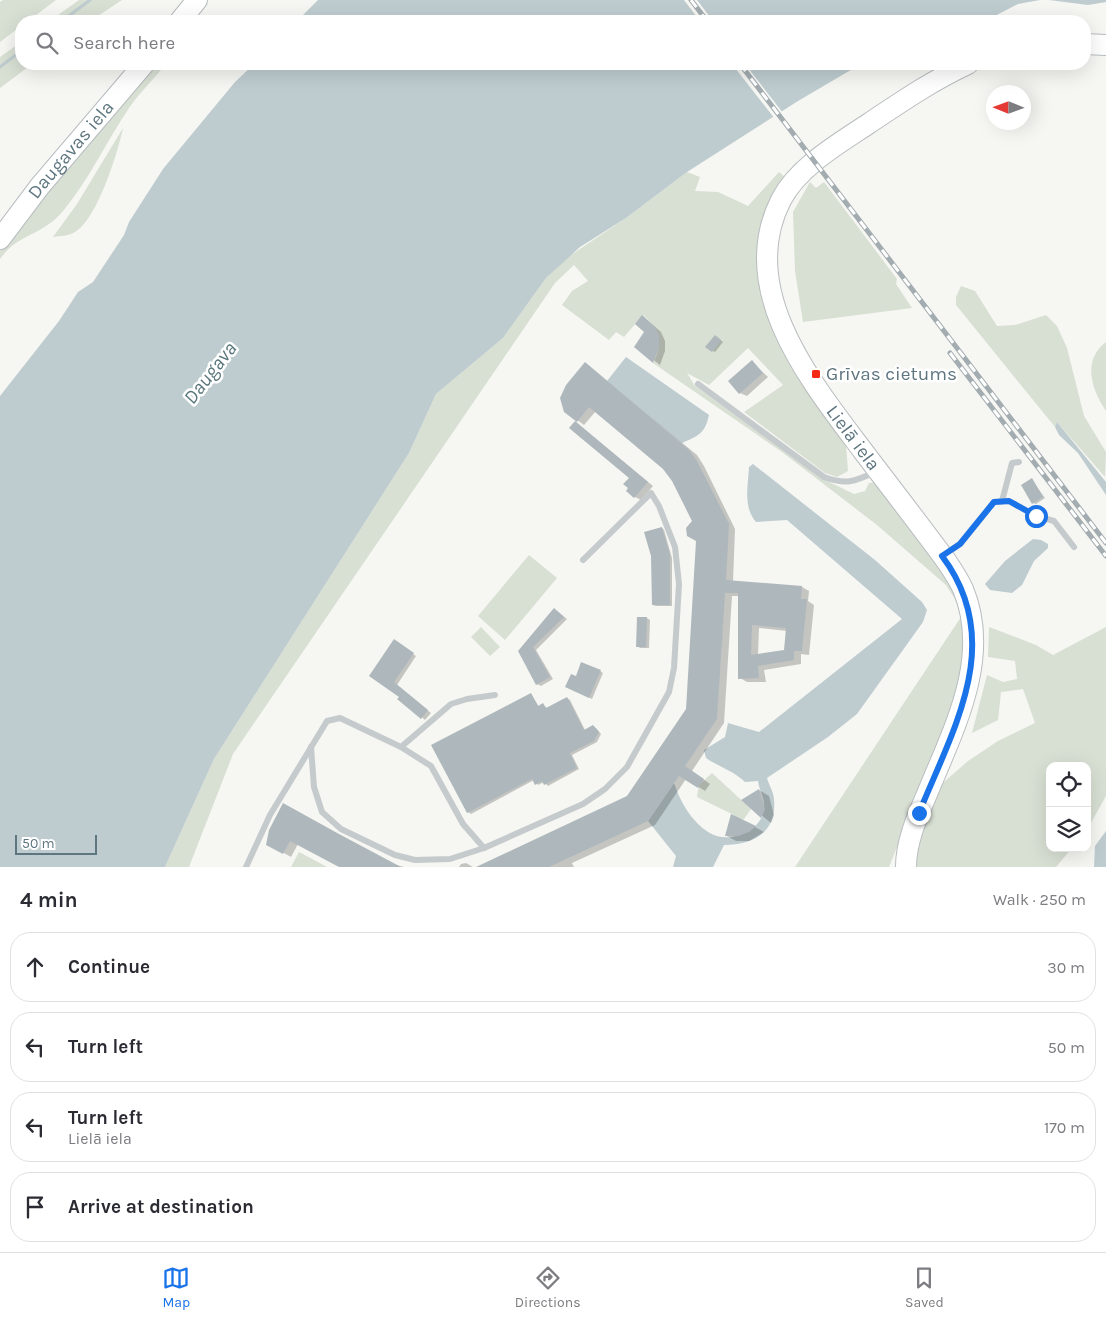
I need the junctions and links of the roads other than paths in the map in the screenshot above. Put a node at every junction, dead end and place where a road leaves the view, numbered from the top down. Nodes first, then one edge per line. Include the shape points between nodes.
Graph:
1 (197, 0) edge
2 (185, 15) edge
3 (1091, 44) edge
4 (1106, 45) edge
5 (139, 70) edge
6 (957, 70) edge
7 (0, 239) edge
8 (698, 384) dead end
9 (1019, 462) dead end
10 (878, 470) junction
11 (1002, 502) junction
12 (1074, 547) dead end
13 (942, 556) junction
14 (583, 560) dead end
15 (494, 695) dead end
16 (401, 747) junction
17 (311, 748) junction
18 (484, 848) junction
19 (906, 861) edge
20 (246, 867) edge

1 - 2 main road
3 - 4 main road
5 - 7 main road, Daugavas iela via 40,186
6 - 10 main road, Lielā iela via 911,95 824,155 792,184 773,219 768,242 767,271 785,334 817,391
8 - 10 lane via 824,477 841,483 859,480
9 - 11 lane via 1012,463
10 - 13 main road, Lielā iela
11 - 12 lane via 1009,501 1036,516 1054,521
11 - 13 lane via 994,502 960,544
13 - 19 main road, Lielā iela via 963,588 971,614 974,648 967,688 919,813
14 - 18 lane via 651,493 675,547 679,584 674,668 669,692 627,767 606,789 583,804
15 - 16 lane via 451,704
16 - 17 lane via 340,718 327,720
16 - 18 lane via 432,766 463,824
17 - 18 lane via 314,787 322,812 341,829 394,855 415,860 450,859
17 - 20 lane via 270,815

